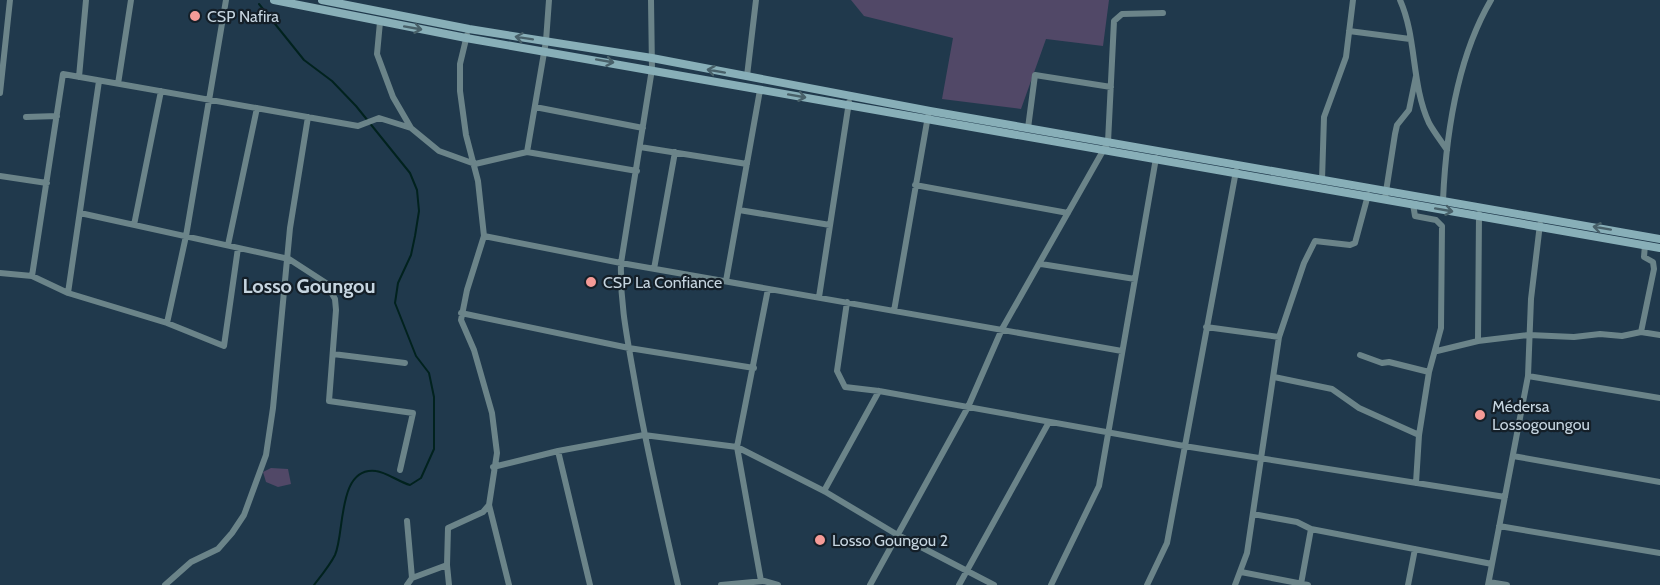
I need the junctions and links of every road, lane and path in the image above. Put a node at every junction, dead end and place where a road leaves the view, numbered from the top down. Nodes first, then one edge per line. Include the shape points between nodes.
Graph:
1 (10, 0) edge
2 (86, 0) edge
3 (131, 0) edge
4 (226, 0) edge
5 (274, 0) edge
6 (322, 0) edge
7 (549, 0) edge
8 (651, 0) edge
9 (756, 0) edge
10 (1353, 0) edge
11 (1400, 0) edge
12 (1491, 0) edge
13 (354, 3) edge
14 (1163, 13) dead end
15 (351, 17) junction
16 (380, 22) junction
17 (1348, 32) junction
18 (467, 33) junction
19 (1410, 39) junction
20 (545, 46) junction
21 (652, 58) junction
22 (652, 69) junction
23 (1417, 72) junction
24 (747, 76) junction
25 (79, 77) junction
26 (99, 81) junction
27 (118, 84) junction
28 (1112, 87) junction
29 (760, 90) junction
30 (161, 92) junction
31 (0, 93) edge
32 (851, 95) junction
33 (209, 100) junction
34 (849, 105) junction
35 (535, 107) junction
36 (257, 108) junction
37 (928, 115) junction
38 (57, 116) junction
39 (26, 117) dead end
40 (308, 117) junction
41 (411, 128) junction
42 (642, 128) junction
43 (1028, 128) junction
44 (1108, 142) junction
45 (640, 147) junction
46 (1102, 150) junction
47 (1447, 150) junction
48 (527, 152) junction
49 (675, 152) junction
50 (1158, 155) junction
51 (475, 164) junction
52 (747, 164) junction
53 (1237, 169) junction
54 (637, 171) junction
55 (0, 176) edge
56 (1322, 180) junction
57 (47, 183) junction
58 (915, 185) junction
59 (1368, 195) junction
60 (1386, 195) junction
61 (1443, 200) junction
62 (1413, 204) junction
63 (739, 210) junction
64 (1480, 212) junction
65 (80, 213) junction
66 (1068, 213) junction
67 (1540, 222) junction
68 (134, 225) junction
69 (831, 225) junction
70 (186, 236) junction
71 (484, 236) junction
72 (1660, 239) edge
73 (228, 245) junction
74 (1645, 246) junction
75 (238, 248) junction
76 (1660, 248) edge
77 (289, 259) junction
78 (621, 263) junction
79 (1041, 264) junction
80 (654, 269) junction
81 (0, 273) edge
82 (32, 276) junction
83 (1135, 279) junction
84 (726, 281) junction
85 (768, 289) junction
86 (68, 293) junction
87 (819, 297) junction
88 (847, 302) junction
89 (894, 310) junction
90 (461, 313) junction
91 (167, 323) junction
92 (1206, 327) junction
93 (1002, 330) junction
94 (1641, 332) junction
95 (1528, 334) junction
96 (1660, 334) edge
97 (1279, 337) junction
98 (1478, 341) junction
99 (629, 348) junction
100 (1122, 351) junction
101 (1437, 351) junction
102 (333, 354) junction
103 (1360, 355) dead end
104 (405, 363) dead end
105 (754, 368) junction
106 (1429, 372) junction
107 (1275, 376) junction
108 (1528, 376) junction
109 (879, 390) junction
110 (1660, 398) edge
111 (968, 406) junction
112 (1049, 422) junction
113 (1108, 432) junction
114 (644, 435) junction
115 (1419, 435) junction
116 (1184, 446) junction
117 (737, 447) junction
118 (558, 451) junction
119 (1513, 456) junction
120 (1261, 457) junction
121 (493, 467) junction
122 (400, 470) dead end
123 (1660, 482) edge
124 (1416, 483) junction
125 (824, 491) junction
126 (1506, 497) junction
127 (489, 505) junction
128 (1253, 514) junction
129 (407, 521) dead end
130 (1499, 526) junction
131 (1311, 529) junction
132 (896, 534) junction
133 (1415, 549) junction
134 (1660, 553) edge
135 (1492, 564) junction
136 (447, 565) junction
137 (966, 571) junction
138 (1241, 572) junction
139 (412, 578) junction
140 (761, 581) junction
141 (1488, 583) edge
142 (1304, 584) edge
143 (165, 585) edge
144 (407, 585) edge
145 (449, 585) edge
146 (509, 585) edge
147 (590, 585) edge
148 (678, 585) edge
149 (721, 585) edge
150 (778, 585) edge
151 (870, 585) edge
152 (959, 585) edge
153 (994, 585) edge
154 (1051, 585) edge
155 (1147, 585) edge
156 (1235, 585) edge
157 (1408, 585) edge
158 (1507, 585) edge

1 - 31 street
2 - 25 street
3 - 27 street
4 - 33 street
5 - 15 main road
6 - 13 main road
7 - 20 street
8 - 21 street
9 - 24 street
10 - 17 street
11 - 19 street
12 - 47 street via 1468,50
13 - 15 street
13 - 18 main road
14 - 28 street via 1116,17 1112,33
15 - 16 main road
16 -> 18 main road
16 - 41 street via 377,54 393,98
17 - 19 street
17 - 56 street via 1346,57 1324,117
18 - 20 main road
18 - 51 street via 460,64 460,91
19 - 23 street
20 - 21 main road
20 -> 22 main road
20 - 35 street
21 - 22 street
24 -> 21 main road
22 - 29 main road
22 - 42 street
23 - 47 street via 1423,106
23 - 60 street via 1409,110 1396,128
24 - 32 main road
25 - 26 street
25 - 38 street via 63,74
26 - 27 street
26 - 65 street
27 - 30 street
28 - 43 street via 1035,75
28 - 44 street
29 -> 34 main road
29 - 52 street
30 - 33 street
30 - 68 street
32 - 34 street
32 - 37 main road
33 - 36 street
33 - 70 street
34 - 37 main road
34 - 69 street
35 - 42 street
35 - 48 street
36 - 40 street
36 - 73 street
37 - 43 main road
37 - 46 main road
37 - 58 street
38 - 39 street
38 - 57 street
40 - 41 street via 358,126 379,118
40 - 77 street via 290,228
41 - 51 street via 439,151
42 - 45 street
43 - 44 main road
44 - 46 street
44 - 50 main road
45 - 49 street
45 - 54 street
46 - 50 main road
46 - 66 street
47 - 61 street
48 - 51 street
48 - 54 street
49 - 52 street
49 - 80 street
50 - 53 main road
50 - 83 street
51 - 71 street
52 - 63 street
53 - 56 main road
53 - 59 main road
53 - 92 street
54 - 78 street
55 - 57 street
56 - 60 main road
57 - 82 street
58 - 66 street
58 - 89 street
59 - 60 main road
59 - 97 street via 1354,244 1320,240 1313,243
60 - 61 main road
60 - 62 main road
61 - 64 main road
62 -> 64 main road
62 - 101 street via 1414,216 1436,220 1442,226 1443,303
63 - 69 street
63 - 84 street
64 - 67 main road
64 - 98 street
65 - 68 street
65 - 86 street
66 - 79 street
72 -> 67 main road
67 - 74 main road
67 - 95 street
68 - 70 street
69 - 87 street
70 - 73 street
70 - 91 street
71 - 78 street
71 - 90 street
73 - 75 street
74 - 76 main road
74 - 94 street via 1644,257 1653,262 1654,269
75 - 77 street
75 - 91 street via 224,346
77 - 102 street via 331,289 336,310
77 - 143 street via 269,436 252,495 238,524 218,549 191,562
78 - 80 street
78 - 99 street via 622,322
79 - 83 street
79 - 93 street
80 - 84 street
81 - 82 street
82 - 86 street
83 - 100 street
84 - 85 street
85 - 87 street
85 - 105 street
86 - 91 street
87 - 88 street
88 - 89 street
88 - 109 street via 838,377 845,387
89 - 93 street
90 - 99 street
90 - 121 street via 492,413 497,453
92 - 97 street
92 - 116 street
93 - 100 street
93 - 111 street
94 - 95 street via 1574,338
94 - 96 street
95 - 98 street
95 - 108 street
97 - 107 street
98 - 101 street
99 - 105 street
99 - 114 street
100 - 113 street
101 - 106 street
102 - 104 street
102 - 122 street via 329,401 413,413
103 - 106 street
105 - 117 street
106 - 115 street
107 - 115 street via 1332,389 1359,408
107 - 120 street
108 - 110 street
108 - 119 street
109 - 111 street
109 - 125 street
111 - 112 street
111 - 132 street
112 - 113 street
112 - 137 street
113 - 116 street
113 - 154 street via 1099,486
114 - 117 street
114 - 118 street
114 - 148 street
115 - 124 street
116 - 120 street
116 - 155 street via 1167,543
117 - 125 street
117 - 140 street
118 - 121 street
118 - 147 street
119 - 123 street
119 - 126 street
120 - 124 street
120 - 128 street
121 - 127 street
124 - 126 street
125 - 132 street
126 - 130 street
127 - 136 street via 483,512 448,528
127 - 146 street
128 - 131 street via 1297,522
128 - 138 street
129 - 139 street
130 - 134 street
130 - 135 street
131 - 133 street
131 - 142 street
132 - 137 street
132 - 151 street
133 - 135 street
133 - 157 street
135 - 141 street
136 - 139 street
136 - 145 street
137 - 152 street
137 - 153 street
138 - 142 street
138 - 156 street
139 - 144 street
140 - 149 street
140 - 150 street
141 - 158 street

